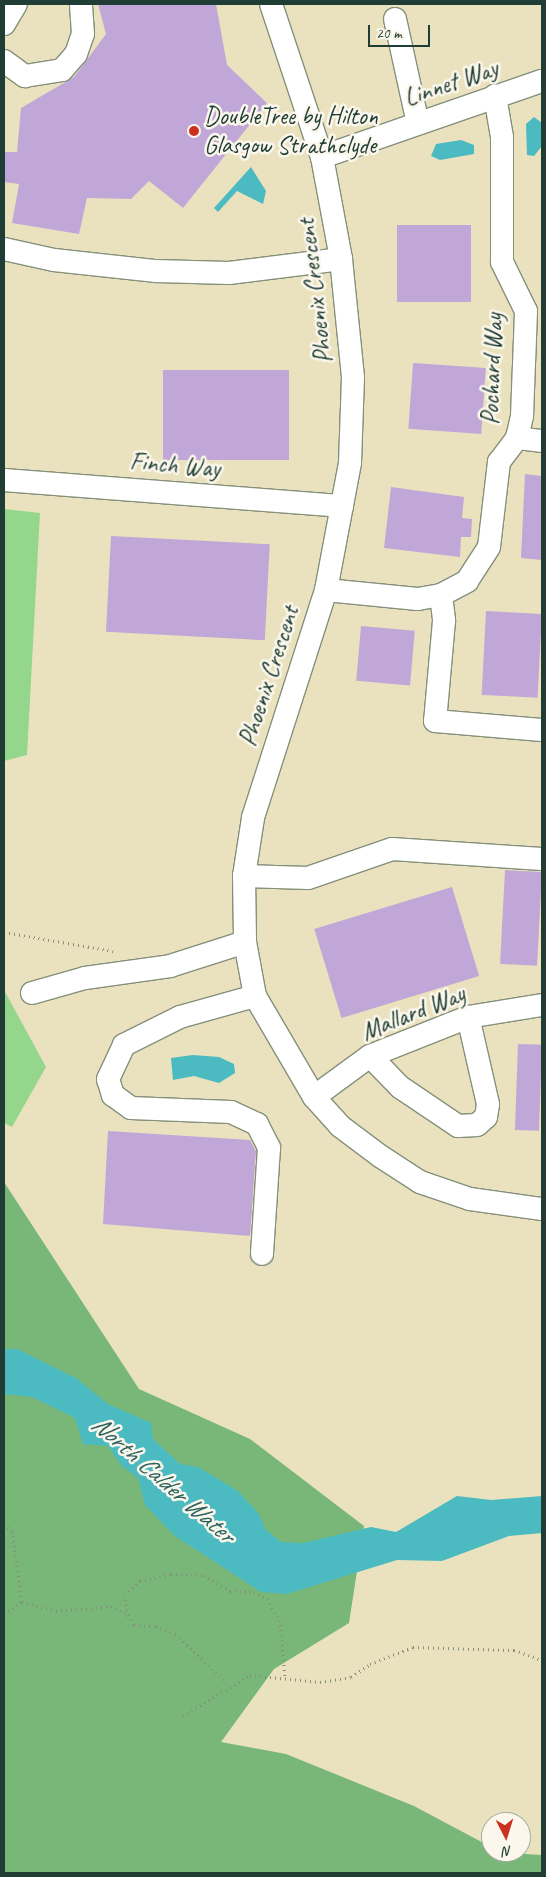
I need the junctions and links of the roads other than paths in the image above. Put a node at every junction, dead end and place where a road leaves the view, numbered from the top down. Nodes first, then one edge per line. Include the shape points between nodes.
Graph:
1 (16, 4) edge
2 (81, 4) edge
3 (271, 4) edge
4 (395, 19) dead end
5 (4, 24) edge
6 (4, 61) edge
7 (542, 81) edge
8 (495, 96) junction
9 (418, 124) junction
10 (322, 157) junction
11 (4, 249) edge
12 (341, 259) junction
13 (534, 312) edge
14 (517, 438) junction
15 (542, 441) edge
16 (4, 480) edge
17 (342, 506) junction
18 (326, 590) junction
19 (441, 595) junction
20 (542, 730) edge
21 (542, 859) edge
22 (244, 876) junction
23 (245, 942) junction
24 (32, 993) dead end
25 (255, 996) junction
26 (542, 1005) edge
27 (468, 1016) junction
28 (370, 1056) junction
29 (314, 1096) junction
30 (542, 1209) edge
31 (262, 1254) dead end

1 - 5 street
2 - 6 street via 83,34 76,54 62,70 24,76
3 - 10 street, Phoenix Crescent
4 - 9 street
7 - 8 street, Linnet Way
8 - 9 street, Linnet Way
8 - 13 street, Pochard Way via 502,137 502,262
9 - 10 street, Linnet Way
10 - 12 street, Phoenix Crescent
11 - 12 street via 54,260 156,271 229,273
12 - 17 street, Phoenix Crescent via 353,377 350,463
13 - 14 street, Pochard Way
14 - 15 street
14 - 19 street, Pochard Way via 499,462 488,547 467,581
16 - 17 street, Finch Way
17 - 18 street, Phoenix Crescent
18 - 19 street, Pochard Way via 418,599
18 - 22 street, Phoenix Crescent via 253,818
19 - 20 street via 444,621 436,722
21 - 22 street via 392,849 308,878
22 - 23 street, Phoenix Crescent
23 - 24 street via 170,966 85,978
23 - 25 street, Phoenix Crescent
25 - 29 street, Phoenix Crescent via 280,1045
25 - 31 street via 180,1017 124,1045 108,1079 113,1096 131,1108 231,1112 257,1124 269,1148
26 - 27 street, Mallard Way
27 - 28 street, Mallard Way
27 - 28 street via 488,1104 486,1117 477,1124 458,1126 400,1087
28 - 29 street, Mallard Way
29 - 30 street, Phoenix Crescent via 340,1126 420,1182 470,1199

